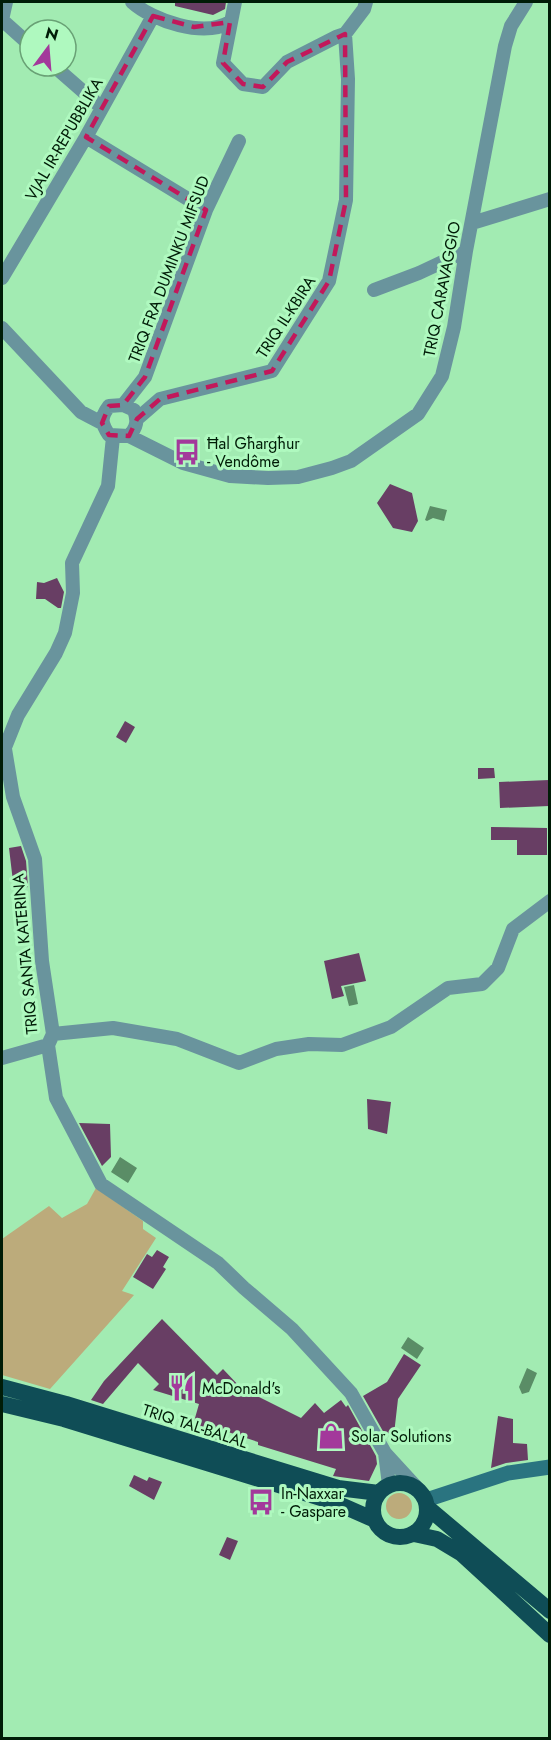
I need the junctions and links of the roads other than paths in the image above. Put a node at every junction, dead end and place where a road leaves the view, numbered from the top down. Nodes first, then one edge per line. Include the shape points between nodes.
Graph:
1 (6, 2) edge
2 (132, 2) edge
3 (235, 2) edge
4 (366, 2) edge
5 (526, 2) edge
6 (153, 16) junction
7 (230, 22) junction
8 (18, 34) edge
9 (345, 34) junction
10 (68, 78) edge
11 (102, 108) junction
12 (86, 137) junction
13 (239, 141) dead end
14 (549, 199) edge
15 (206, 210) junction
16 (472, 223) junction
17 (466, 251) junction
18 (2, 278) edge
19 (374, 290) dead end
20 (2, 328) edge
21 (123, 405) junction
22 (137, 419) junction
23 (102, 423) junction
24 (113, 436) junction
25 (129, 436) junction
26 (3, 752) edge
27 (549, 901) edge
28 (51, 1039) junction
29 (2, 1058) edge
30 (2, 1387) edge
31 (2, 1404) edge
32 (385, 1453) junction
33 (549, 1467) edge
34 (384, 1489) junction
35 (424, 1499) junction
36 (375, 1520) junction
37 (414, 1534) junction
38 (549, 1611) edge
39 (549, 1635) edge

1 - 8 street via 2,20
2 - 6 street
3 - 7 street
4 - 9 street
5 - 16 street, TRIQ CARAVAGGIO via 505,46
6 - 7 street via 194,27 220,27
6 - 11 street, VJAL IR-REPUBBLIKA
7 - 9 street via 223,63 243,84 263,87 287,62
9 - 22 street, TRIQ IL-KBIRA via 346,200 329,280 272,371 160,399
10 - 11 street
11 - 12 street, VJAL IR-REPUBBLIKA
12 - 15 street
12 - 18 street, VJAL IR-REPUBBLIKA
13 - 15 street, TRIQ FRA DUMINKU MIFSUD
14 - 16 street
15 - 21 street, TRIQ FRA DUMINKU MIFSUD via 145,377
16 - 17 street, TRIQ CARAVAGGIO
17 - 19 street
17 - 25 street, TRIQ CARAVAGGIO via 442,376 418,414 351,461 298,477 230,476 183,463
20 - 23 street via 81,412
21 - 22 street via 134,410
21 - 23 street via 109,406 102,415
22 - 25 street
23 - 24 street
24 - 25 street
24 - 26 street via 108,486 72,563 73,593 65,633 18,715
26 - 28 street, TRIQ SANTA KATERINA via 13,797 35,859
27 - 28 street via 513,928 498,968 482,984 448,988 391,1027 342,1045 276,1049 239,1063 177,1039 114,1028
28 - 29 street
28 - 32 street, TRIQ SANTA KATERINA via 56,1098 101,1184 218,1263 292,1329 351,1393
30 - 34 highway, TRIQ TAL-BALAL via 338,1488
31 - 36 highway, TRIQ TAL-BALAL via 64,1419 334,1502
32 - 34 street, TRIQ SANTA KATERINA
32 - 35 street, TRIQ SANTA KATERINA
33 - 35 main road via 507,1473
34 - 35 highway, TRIQ TAL-BALAL via 406,1483
34 - 36 highway via 373,1505
35 - 37 highway via 425,1521
35 - 38 highway
36 - 37 highway, TRIQ TAL-BALAL via 390,1535
37 - 39 highway, TRIQ TAL-BALAL via 437,1539 462,1554

